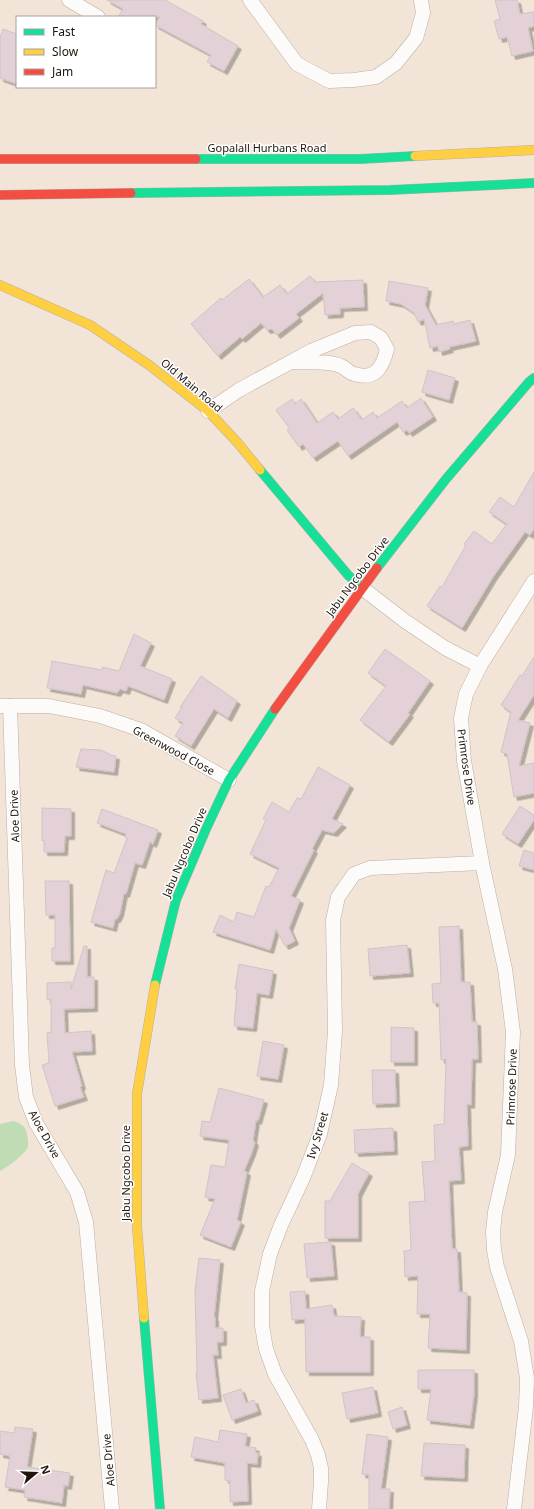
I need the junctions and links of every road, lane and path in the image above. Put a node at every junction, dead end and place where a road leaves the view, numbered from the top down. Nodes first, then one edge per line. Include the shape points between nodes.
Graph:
1 (69, 0) edge
2 (250, 0) edge
3 (421, 0) edge
4 (96, 16) edge
5 (534, 150) edge
6 (0, 159) edge
7 (534, 183) edge
8 (0, 195) edge
9 (0, 285) edge
10 (292, 362) junction
11 (534, 378) edge
12 (208, 411) junction
13 (534, 581) edge
14 (362, 588) junction
15 (480, 666) junction
16 (5, 706) edge
17 (230, 780) junction
18 (482, 863) junction
19 (112, 1509) edge
20 (160, 1509) edge
21 (319, 1509) edge
22 (514, 1509) edge

1 - 4 street
2 - 3 street via 297,64 329,81 376,77 396,63 416,38 423,13
5 - 6 main road, Gopalall Hurbans Road via 360,159
7 - 8 main road via 390,190
9 - 12 main road, Old Main Road via 90,325 149,365
10 - 10 street via 311,351 355,333 371,332 381,338 387,349 384,362 377,372 365,376 354,374 341,366
10 - 12 street via 239,390
11 - 14 main road, Jabu Ngcobo Drive via 446,479
12 - 14 main road, Old Main Road via 348,575
13 - 15 street, Primrose Drive
14 - 15 street via 445,648
14 - 17 main road, Jabu Ngcobo Drive via 270,716
15 - 18 street, Primrose Drive via 466,694 460,718 464,760
16 - 17 street, Greenwood Close via 49,706 100,716 141,730
16 - 19 street, Aloe Drive via 22,1065 26,1097 36,1123 77,1192 86,1222
17 - 20 main road, Jabu Ngcobo Drive via 176,900 159,966 137,1094 137,1226
18 - 21 street, Ivy Street via 370,868 354,874 338,898 333,920 335,1031 331,1085 320,1134 304,1178 270,1254 262,1291 262,1326 266,1349 276,1374 318,1455 321,1468
18 - 22 street, Primrose Drive via 504,969 513,1032 508,1155 493,1232 497,1267 521,1342 527,1378

